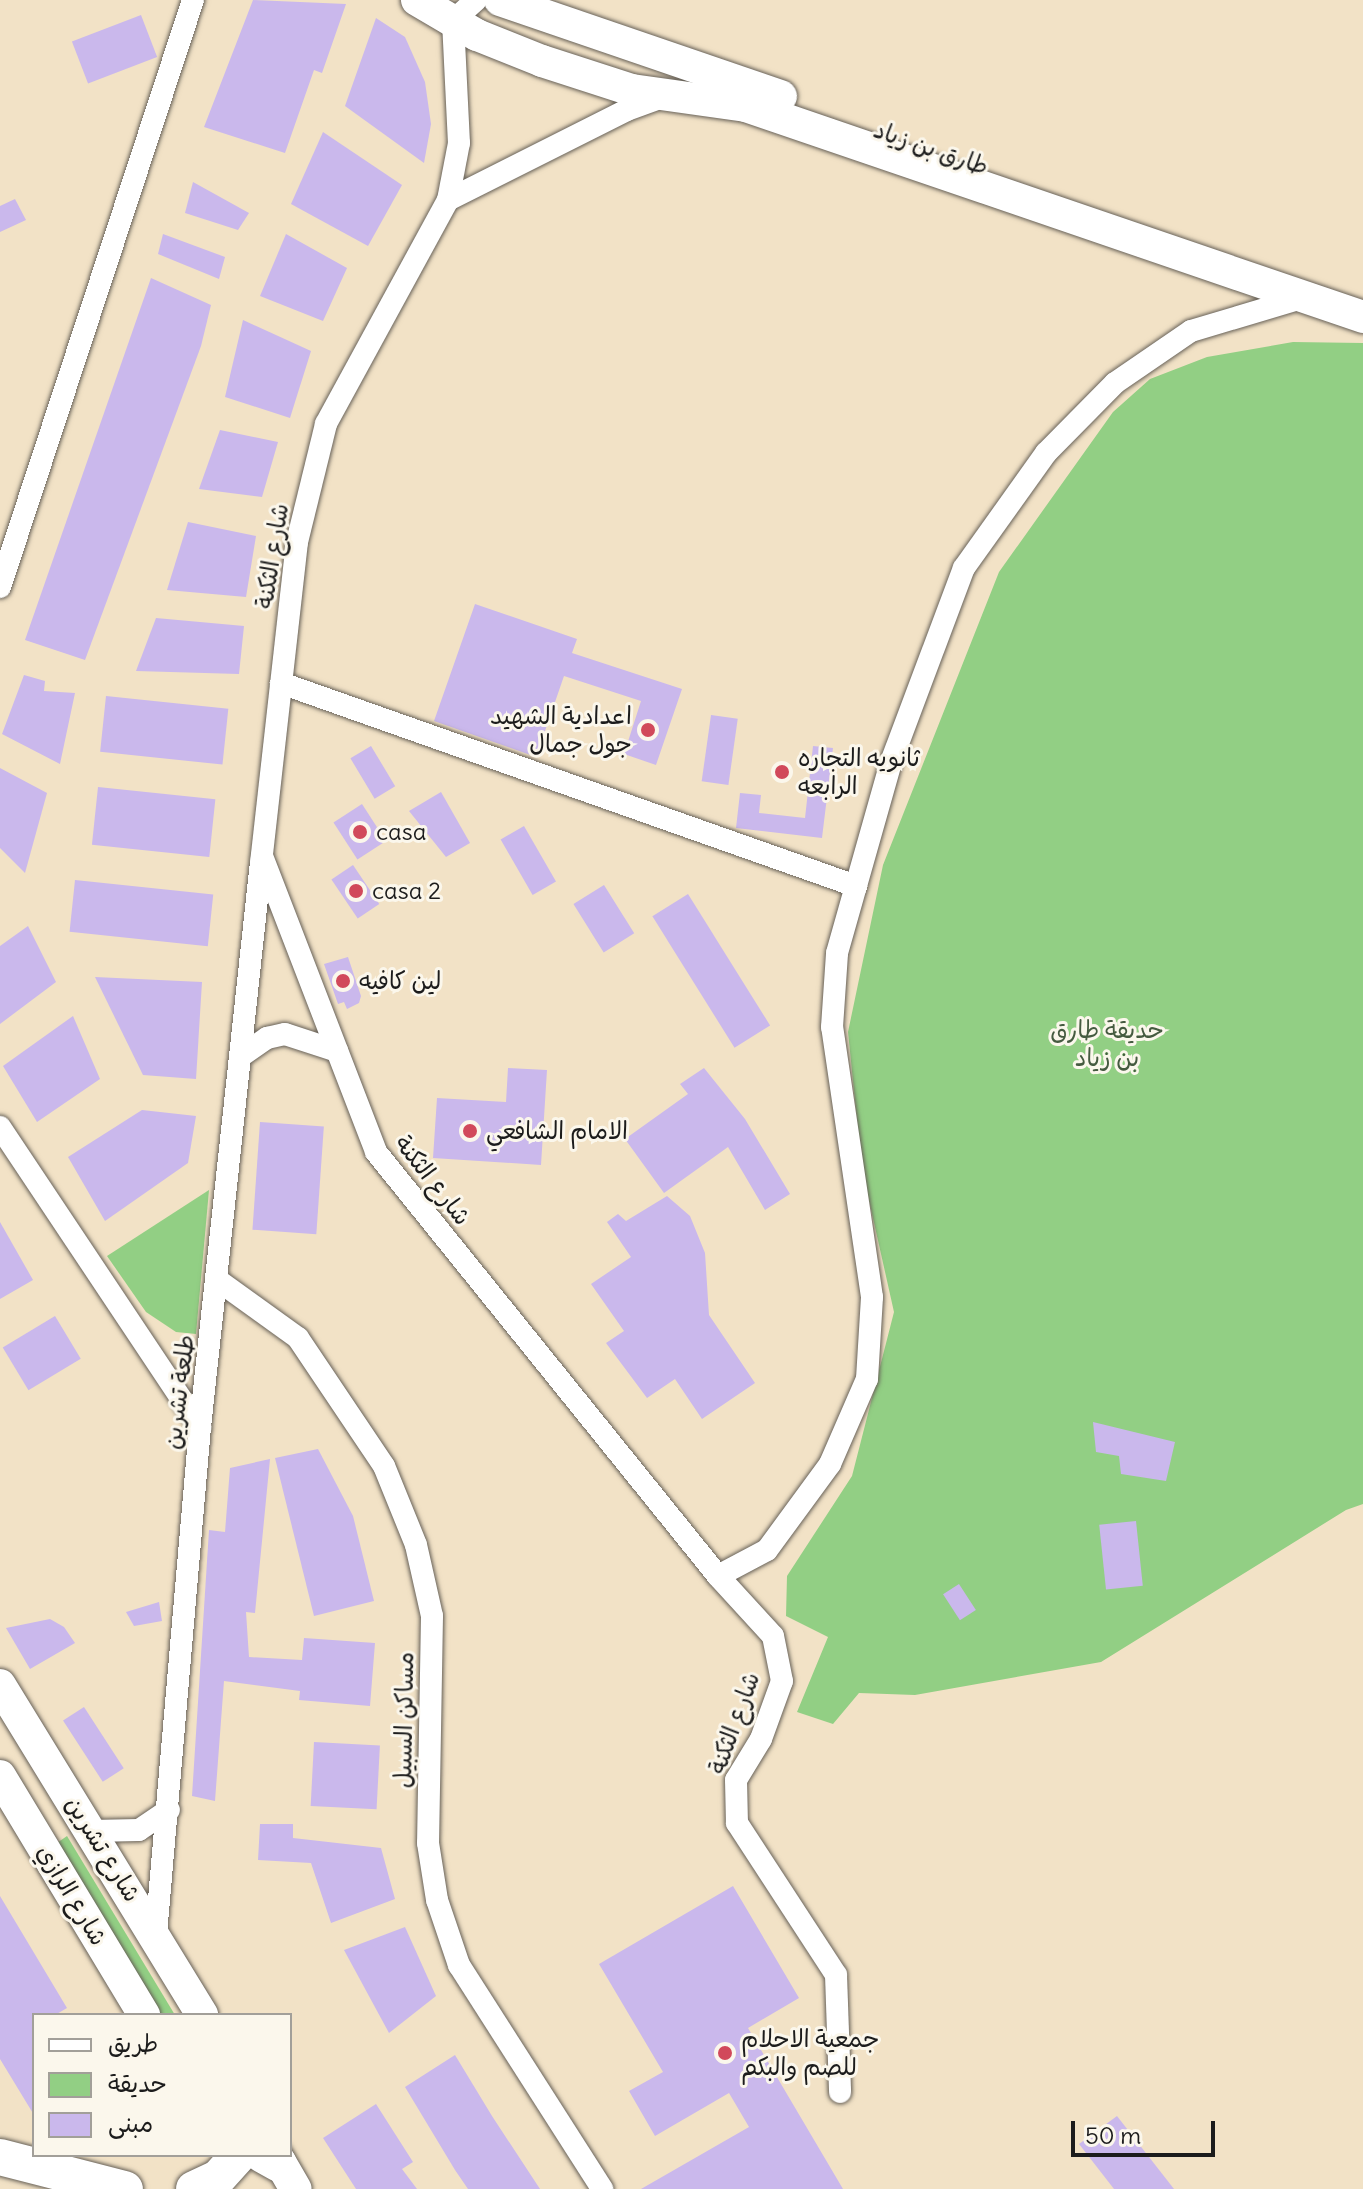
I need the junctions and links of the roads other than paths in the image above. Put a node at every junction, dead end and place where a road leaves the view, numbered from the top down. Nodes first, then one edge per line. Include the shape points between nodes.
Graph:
1 (193, 0) edge
2 (417, 0) edge
3 (500, 0) edge
4 (464, 10) edge
5 (648, 50) junction
6 (630, 100) junction
7 (448, 200) junction
8 (1363, 296) edge
9 (1305, 297) junction
10 (1363, 317) edge
11 (0, 587) edge
12 (281, 683) junction
13 (262, 856) junction
14 (856, 886) junction
15 (337, 1051) junction
16 (241, 1056) junction
17 (0, 1127) edge
18 (219, 1281) junction
19 (200, 1427) junction
20 (718, 1576) junction
21 (0, 1685) edge
22 (40, 1749) junction
23 (0, 1774) edge
24 (169, 1810) junction
25 (91, 1831) junction
26 (156, 1934) junction
27 (143, 2013) edge
28 (201, 2013) edge
29 (840, 2092) dead end
30 (0, 2157) edge
31 (125, 2189) edge
32 (602, 2189) edge

1 - 11 street
2 - 4 main road
3 - 5 main road, طارق بن زياد
4 - 6 main road via 542,61
4 - 7 street, شارع الثكنة via 459,143
5 - 6 street
5 - 8 main road, طارق بن زياد
6 - 7 street
6 - 9 main road via 677,93 746,106
7 - 12 street, شارع الثكنة via 326,424 297,542
9 - 10 main road
9 - 14 street via 1191,331 1115,383 1046,453 964,568 891,762
12 - 13 street, شارع الثكنة
12 - 14 street
13 - 15 street, شارع الثكنة
13 - 16 street, طلعة تشرين
14 - 20 street via 837,953 832,1027 872,1297 867,1379 830,1464 767,1550
15 - 16 street via 285,1034 267,1038
15 - 20 street, شارع الثكنة via 376,1152
16 - 18 street, طلعة تشرين
17 - 19 street
18 - 19 street, طلعة تشرين
18 - 32 street, مساكن السبيل via 298,1338 384,1466 416,1545 432,1616 428,1843 437,1900 459,1965
19 - 24 street, طلعة تشرين
20 - 29 street, شارع الثكنة via 773,1636 782,1681 761,1739 736,1780 737,1823 836,1975
21 - 22 main road, شارع تشرين
22 - 23 main road
22 - 25 main road, شارع تشرين
23 - 27 main road, شارع الرازي
24 - 25 street via 139,1830
24 - 26 street, طلعة تشرين
25 - 26 main road, شارع تشرين
26 - 28 main road, شارع تشرين
30 - 31 main road

